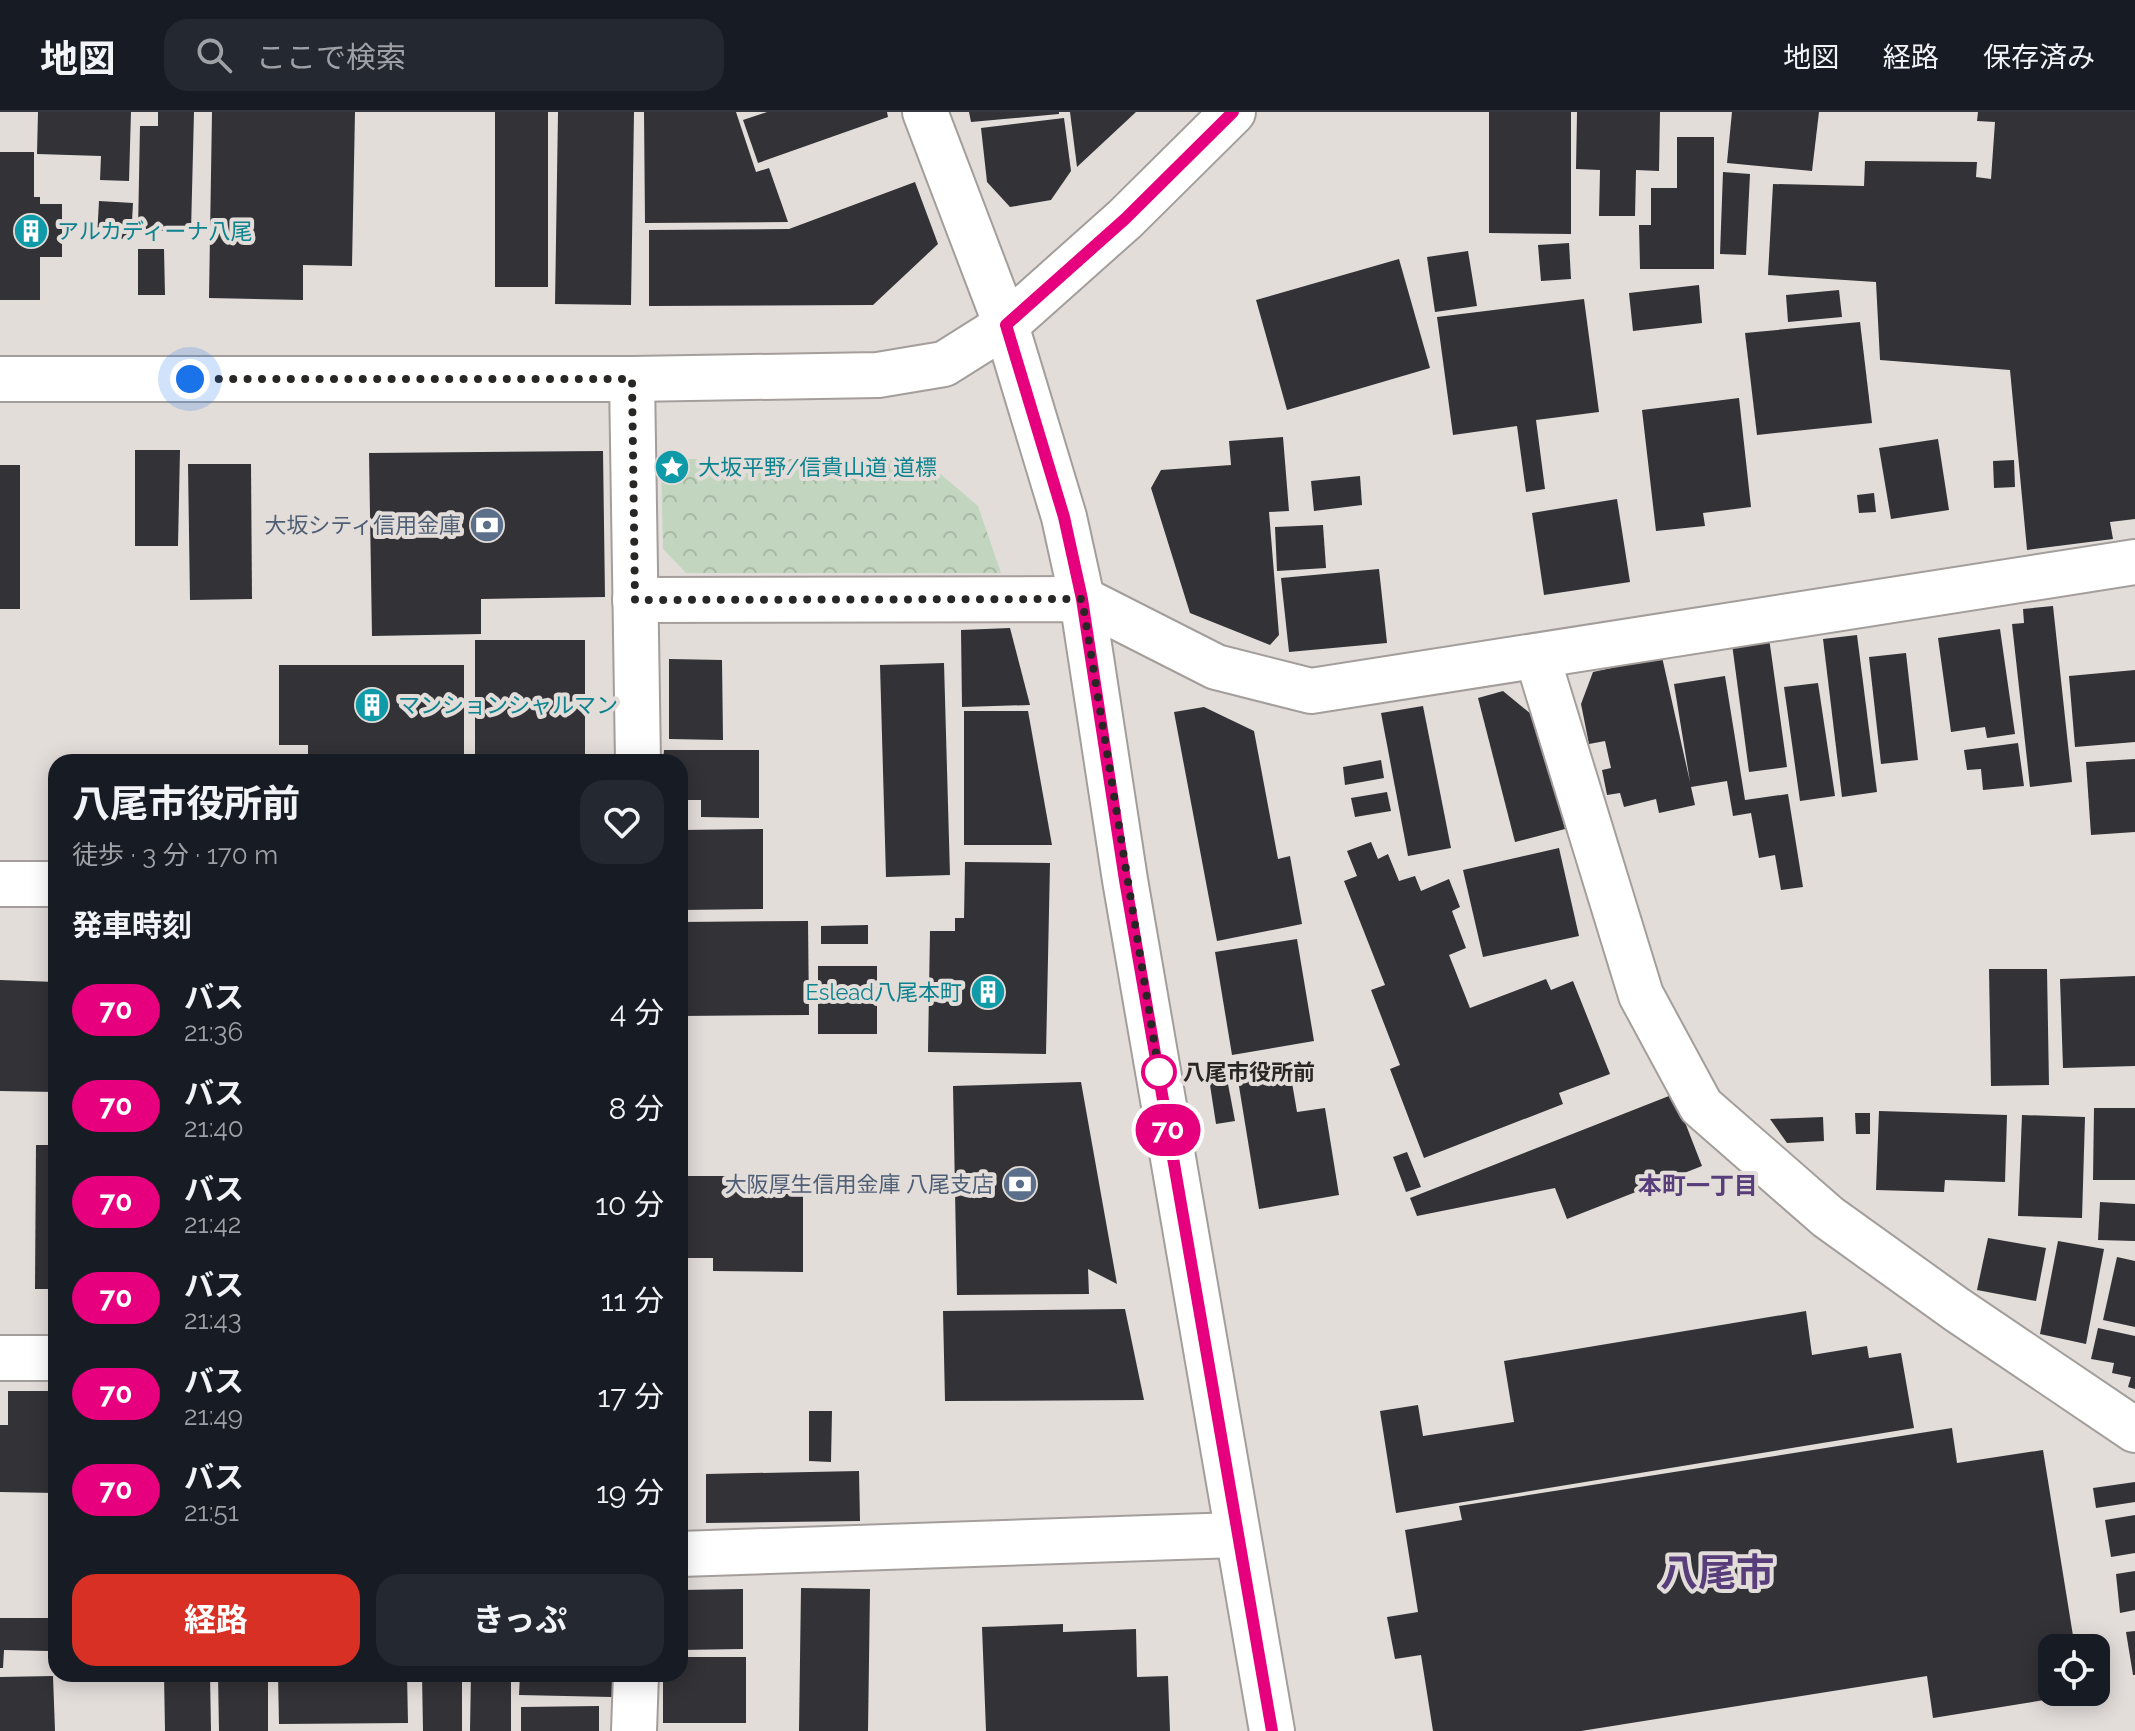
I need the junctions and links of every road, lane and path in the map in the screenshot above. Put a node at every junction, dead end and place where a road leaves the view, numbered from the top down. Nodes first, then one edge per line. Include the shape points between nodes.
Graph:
1 (925, 112) edge
2 (1233, 112) edge
3 (1006, 325) junction
4 (0, 379) edge
5 (632, 379) junction
6 (2135, 562) edge
7 (1082, 599) junction
8 (635, 600) junction
9 (1537, 656) junction
10 (638, 754) edge
11 (0, 884) edge
12 (48, 884) edge
13 (0, 1358) edge
14 (48, 1358) edge
15 (2135, 1430) edge
16 (1236, 1535) junction
17 (688, 1554) edge
18 (636, 1682) edge
19 (634, 1731) edge
20 (1272, 1731) edge

1 - 3 street
2 - 3 street via 1125,219
3 - 5 street via 944,364 878,375
3 - 7 street via 1064,517
4 - 5 street
5 - 8 street
6 - 9 street
7 - 8 street
7 - 9 street via 1216,667 1311,691
7 - 16 street
8 - 10 street
9 - 15 street via 1641,995 1701,1106 1828,1217
11 - 12 street
13 - 14 street
16 - 17 street
16 - 20 street
18 - 19 street

